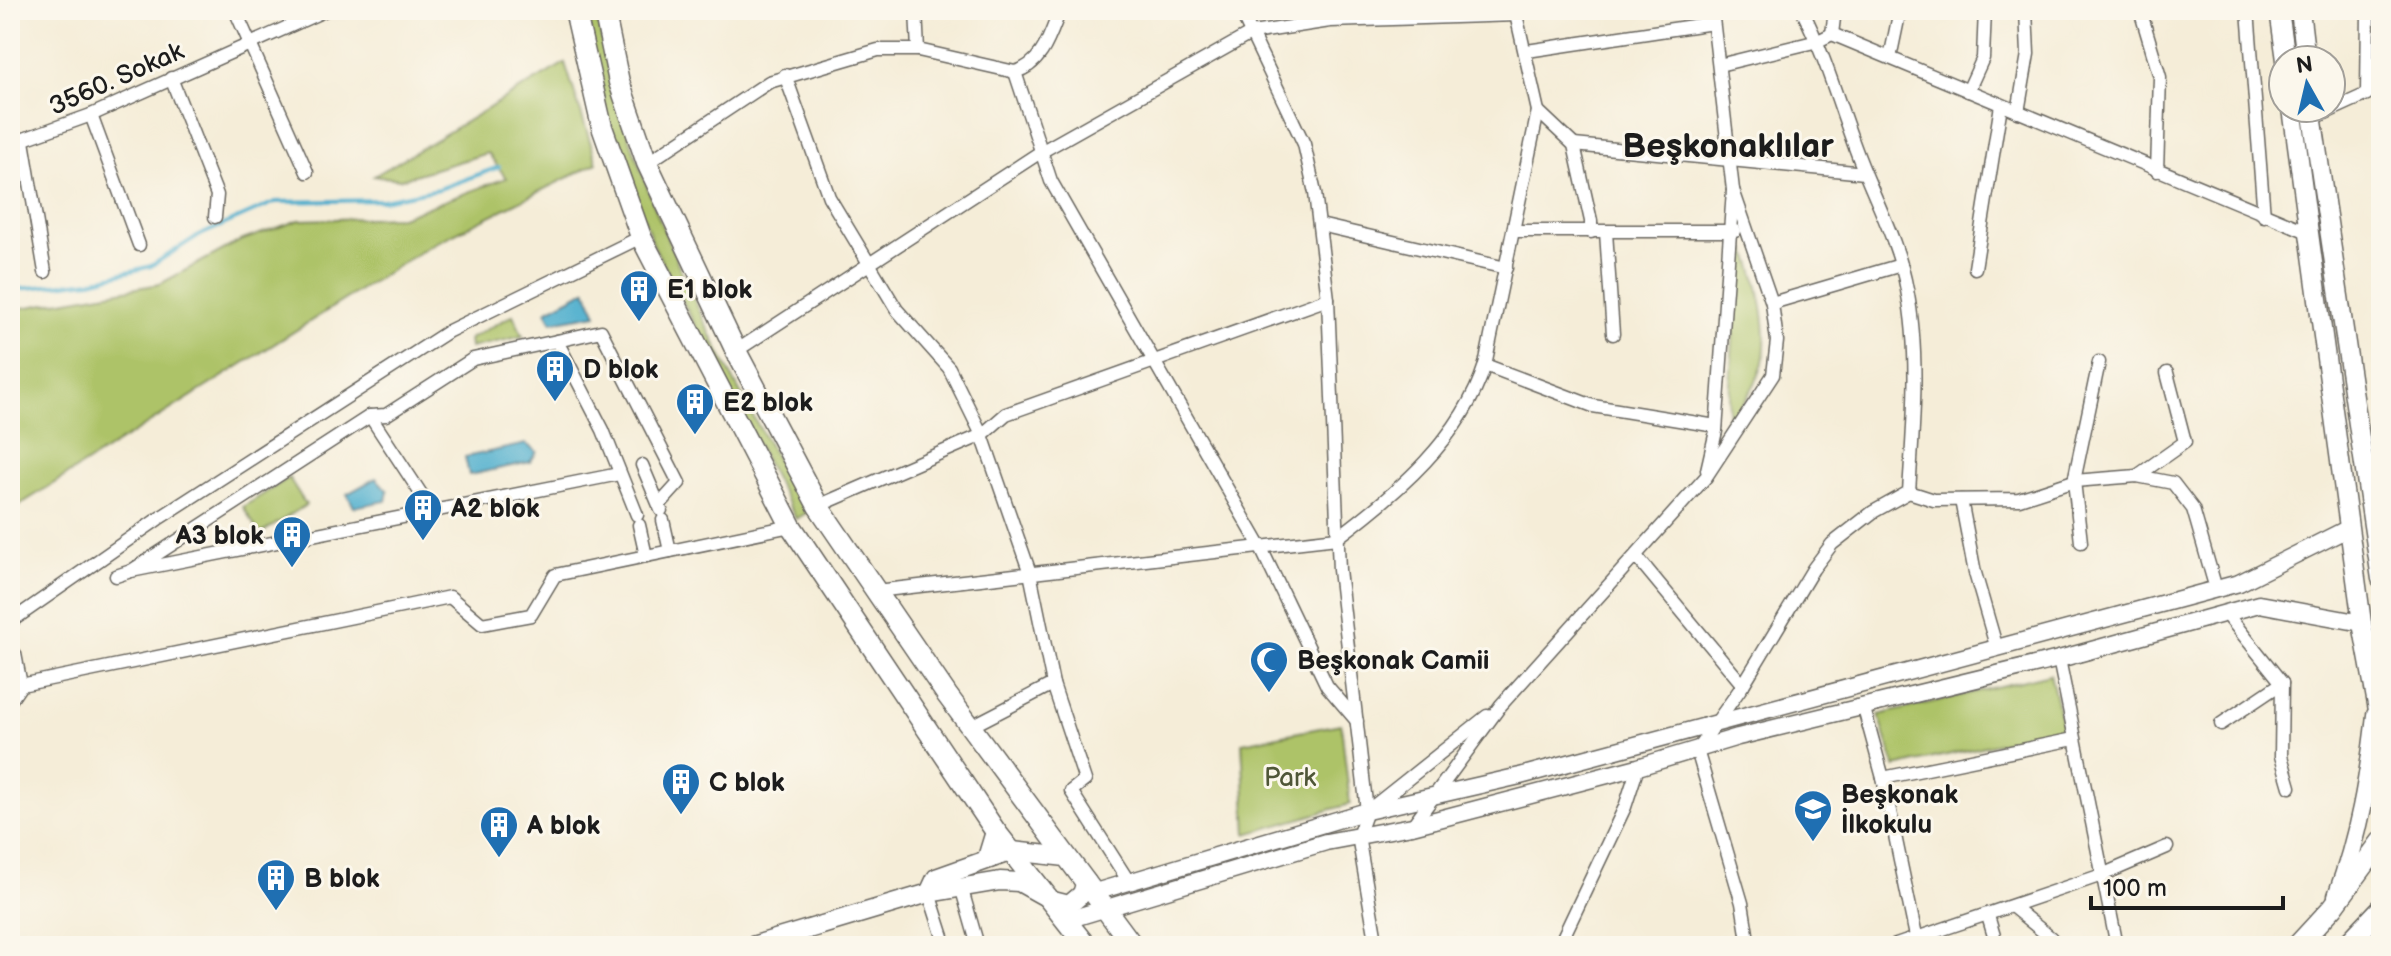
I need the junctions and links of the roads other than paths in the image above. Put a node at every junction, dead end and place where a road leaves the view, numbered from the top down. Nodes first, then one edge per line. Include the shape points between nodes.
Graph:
1 (235, 10) edge
2 (326, 10) edge
3 (575, 10) edge
4 (604, 10) edge
5 (916, 10) edge
6 (1060, 10) edge
7 (1240, 10) edge
8 (1802, 10) edge
9 (1835, 10) edge
10 (1900, 10) edge
11 (1985, 10) edge
12 (2026, 10) edge
13 (2140, 10) edge
14 (2248, 10) edge
15 (2279, 10) edge
16 (2300, 10) edge
17 (2368, 10) edge
18 (1516, 12) edge
19 (1712, 16) edge
20 (1252, 33) junction
21 (1832, 34) junction
22 (1818, 41) junction
23 (250, 42) junction
24 (2284, 44) edge
25 (2304, 44) edge
26 (918, 50) junction
27 (1527, 51) junction
28 (1890, 58) junction
29 (1719, 65) junction
30 (1015, 72) junction
31 (785, 75) junction
32 (171, 78) junction
33 (1968, 91) junction
34 (2347, 101) edge
35 (2001, 105) junction
36 (1538, 111) junction
37 (2018, 112) junction
38 (91, 115) junction
39 (2294, 124) edge
40 (2313, 124) edge
41 (16, 143) edge
42 (1574, 145) junction
43 (1039, 153) junction
44 (1731, 160) junction
45 (647, 163) junction
46 (2157, 171) junction
47 (307, 172) dead end
48 (1865, 173) junction
49 (1733, 190) junction
50 (2264, 216) junction
51 (215, 217) dead end
52 (1320, 225) junction
53 (1748, 230) junction
54 (1514, 231) junction
55 (1730, 231) junction
56 (1591, 232) junction
57 (1606, 232) junction
58 (2308, 232) junction
59 (641, 237) junction
60 (139, 245) dead end
61 (1901, 265) junction
62 (868, 267) junction
63 (1506, 268) junction
64 (1975, 268) dead end
65 (45, 272) dead end
66 (1328, 299) junction
67 (1772, 303) junction
68 (1613, 334) dead end
69 (557, 341) junction
70 (736, 351) junction
71 (1157, 360) junction
72 (2099, 362) dead end
73 (1485, 365) junction
74 (2167, 373) dead end
75 (370, 416) junction
76 (1716, 426) junction
77 (982, 435) junction
78 (642, 465) dead end
79 (619, 474) junction
80 (2137, 476) junction
81 (1706, 477) junction
82 (2074, 481) junction
83 (1909, 492) junction
84 (1961, 500) junction
85 (818, 506) junction
86 (661, 511) junction
87 (433, 512) junction
88 (791, 526) junction
89 (2349, 528) junction
90 (1337, 538) junction
91 (2081, 542) dead end
92 (1260, 546) junction
93 (670, 551) junction
94 (646, 556) junction
95 (1636, 556) junction
96 (131, 571) junction
97 (1030, 573) junction
98 (116, 576) dead end
99 (2381, 579) edge
100 (2216, 589) junction
101 (876, 591) junction
102 (2225, 612) junction
103 (10, 622) edge
104 (2362, 623) junction
105 (1997, 649) junction
106 (10, 653) edge
107 (2059, 659) junction
108 (2282, 683) junction
109 (1053, 684) junction
110 (21, 685) junction
111 (1743, 685) junction
112 (10, 701) edge
113 (2377, 704) junction
114 (1501, 705) junction
115 (1863, 705) junction
116 (1357, 721) junction
117 (1717, 724) junction
118 (2221, 724) dead end
119 (2381, 726) edge
120 (970, 727) junction
121 (2074, 739) junction
122 (1697, 750) junction
123 (1638, 767) junction
124 (1883, 778) junction
125 (2290, 787) dead end
126 (1434, 796) junction
127 (1367, 811) junction
128 (1412, 826) junction
129 (996, 832) junction
130 (1358, 836) junction
131 (2381, 842) edge
132 (2167, 847) dead end
133 (1012, 851) junction
134 (1066, 857) junction
135 (988, 858) junction
136 (2102, 875) junction
137 (1129, 882) junction
138 (962, 890) junction
139 (929, 893) junction
140 (1095, 893) junction
141 (1053, 901) junction
142 (2013, 907) junction
143 (2333, 907) junction
144 (2381, 909) edge
145 (1988, 916) junction
146 (1067, 920) junction
147 (1918, 943) edge
148 (752, 946) edge
149 (946, 946) edge
150 (978, 946) edge
151 (1086, 946) edge
152 (1133, 946) edge
153 (1377, 946) edge
154 (1559, 946) edge
155 (1749, 946) edge
156 (1893, 946) edge
157 (1997, 946) edge
158 (2053, 946) edge
159 (2117, 946) edge
160 (2297, 946) edge
161 (2346, 946) edge

1 - 23 street
2 - 23 street, 3560. Sokak
3 - 59 main road via 602,127
4 - 45 main road via 619,82
5 - 26 street
6 - 30 street via 1035,62
7 - 20 street
8 - 22 street
9 - 21 street
10 - 28 street
11 - 33 street via 1983,58
12 - 37 street via 2028,54
13 - 46 street via 2160,77
14 - 50 street
15 - 24 main road
16 - 25 main road
17 - 34 street via 2367,94
18 - 20 street via 1330,21
18 - 27 street
19 - 27 street
19 - 29 street
20 - 43 street
20 - 52 street via 1304,144
21 - 22 street
21 - 28 street
22 - 29 street
22 - 48 street
23 - 32 street, 3560. Sokak
23 - 47 street
26 - 30 street
26 - 31 street via 878,50
27 - 36 street
28 - 33 street
29 - 44 street
30 - 43 street
31 - 45 street
31 - 62 street via 829,197
32 - 38 street, 3560. Sokak
32 - 51 street via 217,195
33 - 35 street
35 - 37 street
35 - 64 street
36 - 42 street
36 - 54 street
37 - 46 street
38 - 41 street, 3560. Sokak
38 - 60 street
39 - 58 main road
40 - 99 main road
41 - 65 street
42 - 44 street
42 - 56 street
43 - 62 street
43 - 71 street
44 - 48 street
44 - 49 street
45 - 70 main road
46 - 50 street
48 - 61 street
49 - 53 street
49 - 55 street
50 - 58 street
52 - 63 street
52 - 66 street
53 - 55 street
53 - 67 street
54 - 56 street
54 - 63 street
55 - 57 street
55 - 76 street
56 - 57 street
57 - 68 street
58 - 89 main road
59 - 88 main road
59 - 103 street via 449,331 170,511
61 - 67 street
61 - 83 street via 1908,292 1913,413
62 - 70 street
62 - 77 street via 897,310 949,368
63 - 73 street
66 - 71 street
66 - 90 street
67 - 81 street via 1777,341 1773,375
69 - 75 street via 473,359 386,415
69 - 79 street via 603,430
69 - 86 street via 601,331 679,483
70 - 85 main road
71 - 77 street via 1006,414
71 - 92 street
72 - 82 street
73 - 76 street via 1593,406
73 - 90 street via 1475,398 1445,438 1379,507
74 - 80 street via 2185,442
75 - 87 street
75 - 96 street
76 - 81 street
77 - 85 street
77 - 97 street
78 - 86 street
79 - 87 street
79 - 94 street
80 - 82 street
80 - 100 street via 2173,483 2193,509
81 - 95 street
82 - 84 street via 2019,499
82 - 91 street
83 - 84 street via 1934,500
83 - 111 street via 1832,544
84 - 105 street
85 - 101 main road
86 - 93 street
87 - 96 street
88 - 93 street
88 - 129 main road
89 - 100 street via 2239,583
89 - 104 main road
90 - 92 street
90 - 116 street
92 - 97 street
92 - 116 street via 1327,686
93 - 94 street
94 - 110 street via 555,575 531,615 482,624 450,597
95 - 111 street
95 - 114 street
96 - 98 street
97 - 101 street
97 - 109 street
100 - 105 street
101 - 120 main road
102 - 104 street via 2259,604
102 - 107 street
102 - 108 street
104 - 113 main road
105 - 117 street
106 - 110 street via 15,654
107 - 115 street
107 - 121 street
108 - 118 street
108 - 125 street via 2281,756
109 - 120 street
109 - 137 street via 1085,780 1071,791
110 - 112 street
111 - 117 street
113 - 119 main road
113 - 143 main road via 2356,845
114 - 126 street
114 - 127 street
115 - 122 street
115 - 124 street
116 - 127 street
117 - 122 street
117 - 126 street
120 - 134 main road
121 - 124 street
121 - 136 street
122 - 123 street
122 - 155 street via 1742,903
123 - 128 street
123 - 154 street via 1625,807
124 - 147 street
126 - 127 street
126 - 128 street
127 - 130 street
127 - 137 street
128 - 130 street
129 - 133 main road
129 - 135 main road
130 - 140 street
130 - 153 street
131 - 143 main road
132 - 136 street
133 - 134 main road
133 - 135 main road
133 - 141 main road
134 - 140 main road
135 - 139 main road via 936,878
136 - 142 street
136 - 159 street
137 - 140 street
138 - 139 main road
138 - 141 main road via 1019,882
138 - 150 street
139 - 148 main road
139 - 149 street
140 - 141 main road via 1069,905
140 - 146 street
140 - 152 main road
141 - 146 main road
142 - 145 street
142 - 158 street via 2051,938
143 - 160 main road
144 - 161 main road
145 - 147 street
145 - 157 street
146 - 151 main road
147 - 156 street

